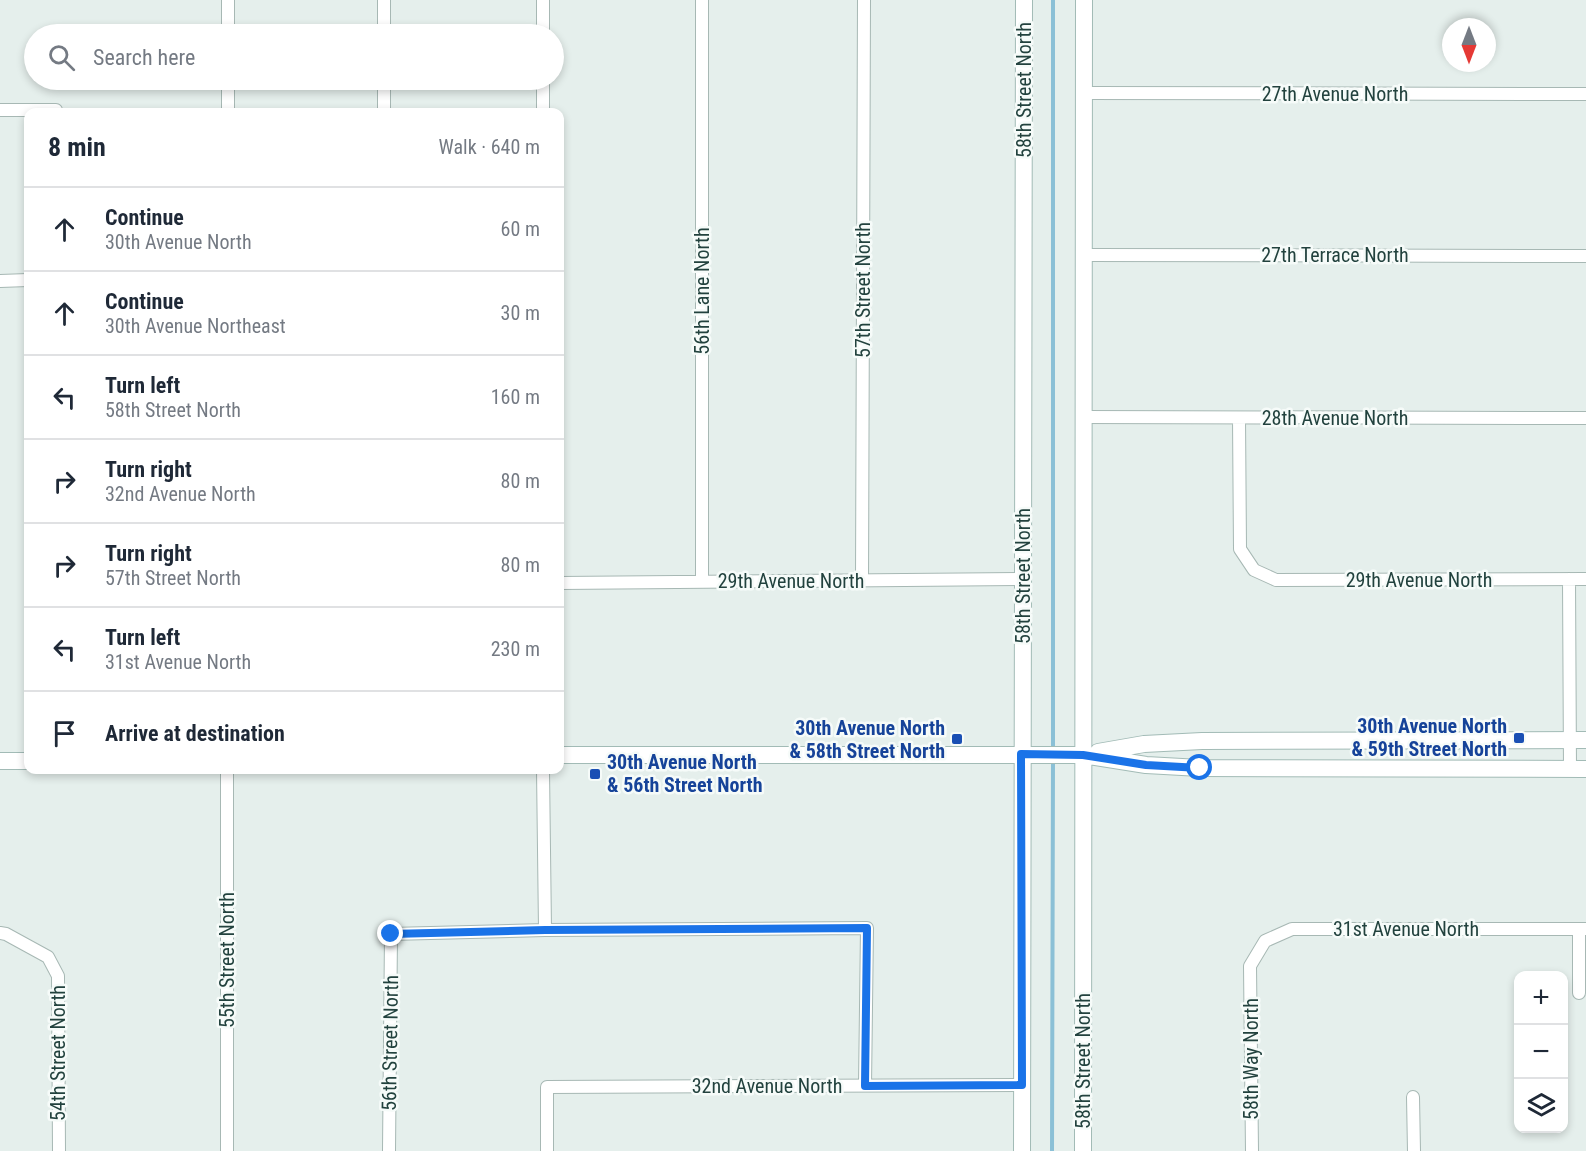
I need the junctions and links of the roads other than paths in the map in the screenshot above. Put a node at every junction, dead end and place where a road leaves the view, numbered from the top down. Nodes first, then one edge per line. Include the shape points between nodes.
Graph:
1 (228, 0) edge
2 (384, 0) edge
3 (543, 0) edge
4 (702, 0) edge
5 (864, 0) edge
6 (1024, 0) edge
7 (1084, 0) edge
8 (228, 24) edge
9 (384, 24) edge
10 (543, 24) edge
11 (228, 90) edge
12 (384, 90) edge
13 (543, 90) edge
14 (1084, 93) junction
15 (1586, 94) edge
16 (228, 108) edge
17 (384, 108) edge
18 (543, 108) edge
19 (0, 110) edge
20 (24, 110) edge
21 (1084, 255) junction
22 (1586, 256) edge
23 (24, 280) edge
24 (0, 281) edge
25 (1083, 417) junction
26 (1239, 418) junction
27 (1586, 418) edge
28 (1023, 579) junction
29 (1569, 579) junction
30 (1586, 579) edge
31 (862, 580) junction
32 (702, 582) junction
33 (564, 583) edge
34 (1578, 740) edge
35 (1028, 754) junction
36 (564, 755) edge
37 (1076, 755) junction
38 (0, 761) edge
39 (24, 761) edge
40 (1578, 769) edge
41 (227, 774) edge
42 (543, 774) edge
43 (1583, 929) edge
44 (545, 930) junction
45 (0, 933) edge
46 (1250, 966) joint
47 (1580, 993) dead end
48 (1022, 1085) junction
49 (865, 1086) junction
50 (1413, 1097) dead end
51 (59, 1151) edge
52 (227, 1151) edge
53 (389, 1151) edge
54 (546, 1151) edge
55 (1022, 1151) edge
56 (1083, 1151) edge
57 (1252, 1151) edge
58 (1414, 1151) edge

1 - 8 street
2 - 9 street
3 - 10 street
4 - 32 street, 56th Lane North
5 - 31 street, 57th Street North
6 - 28 street, 58th Street North
7 - 14 street, 58th Street North
11 - 16 street
12 - 17 street
13 - 18 street
14 - 15 street, 27th Avenue North
14 - 21 street, 58th Street North
19 - 20 street
21 - 22 street, 27th Terrace North
21 - 25 street, 58th Street North
23 - 24 street
25 - 26 street, 28th Avenue North
25 - 37 street, 58th Street North
26 - 27 street, 28th Avenue North
26 - 29 street, 29th Avenue North via 1240,549 1254,570 1276,580
28 - 31 street, 29th Avenue North
28 - 35 street, 58th Street North
29 - 30 street, 29th Avenue North
29 - 34 street
31 - 32 street, 29th Avenue North
32 - 33 street, 29th Avenue North
34 - 37 street via 1202,741 1144,744
34 - 40 street
35 - 36 street
35 - 37 street
35 - 48 street, 58th Street North
37 - 40 street via 1200,768
37 - 56 street, 58th Street North
38 - 39 street
41 - 52 street, 55th Street North
42 - 44 street
43 - 46 street, 31st Avenue North via 1292,929 1265,941
43 - 47 street, 31st Avenue North
44 - 49 street via 867,928
44 - 53 street, 56th Street North via 391,934
45 - 51 street, 54th Street North via 48,957 58,976
46 - 57 street, 58th Way North
48 - 49 street, 32nd Avenue North
48 - 55 street, 58th Street North
49 - 54 street, 32nd Avenue North via 547,1087
50 - 58 street

